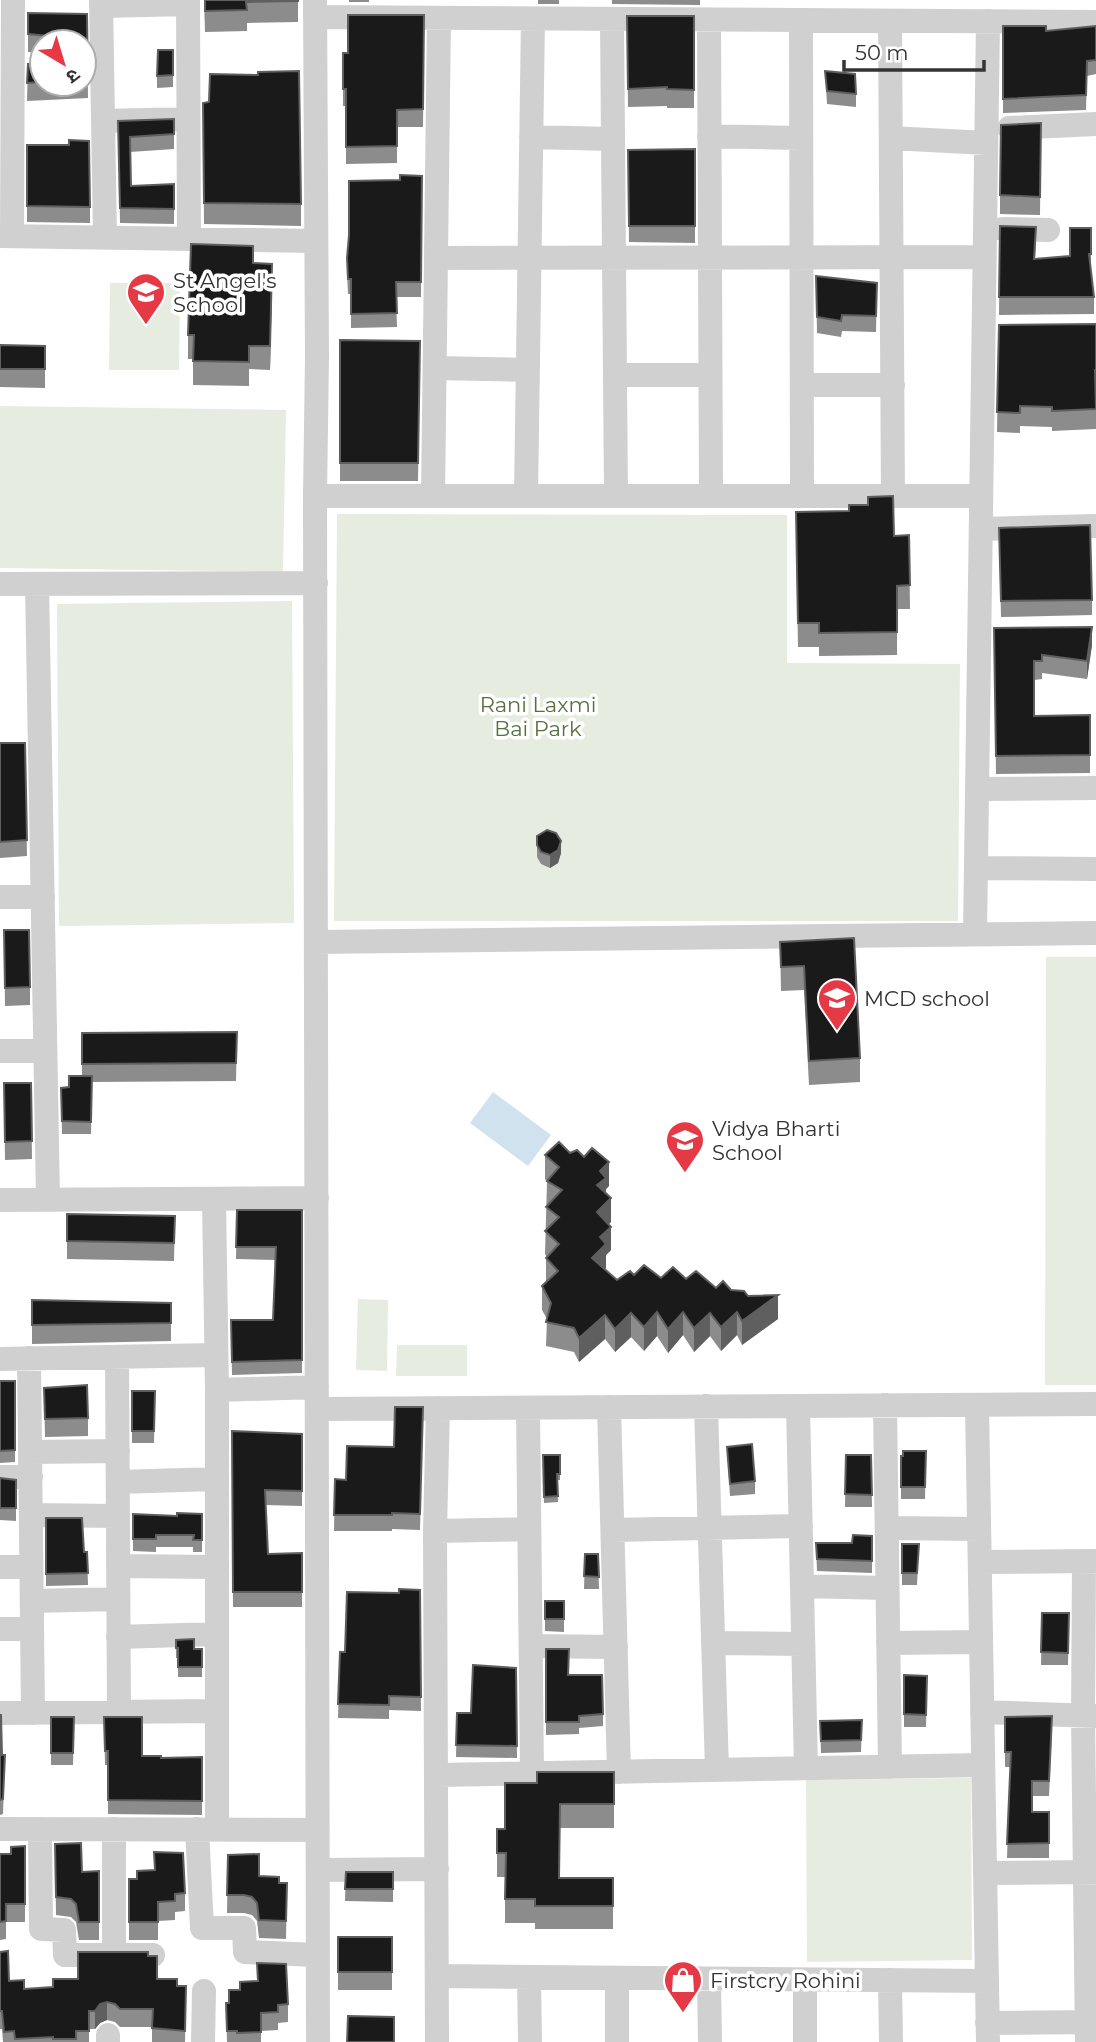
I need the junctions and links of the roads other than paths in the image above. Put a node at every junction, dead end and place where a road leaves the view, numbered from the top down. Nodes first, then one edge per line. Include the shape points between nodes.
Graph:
1 (8, 1) edge
2 (188, 2) edge
3 (101, 3) edge
4 (315, 9) edge
5 (439, 18) junction
6 (533, 19) junction
7 (612, 19) junction
8 (709, 20) junction
9 (801, 20) junction
10 (890, 21) junction
11 (988, 21) junction
12 (1096, 22) edge
13 (98, 28) edge
14 (98, 93) edge
15 (6, 118) edge
16 (188, 119) junction
17 (103, 121) junction
18 (1096, 124) edge
19 (709, 136) junction
20 (986, 136) junction
21 (531, 137) junction
22 (801, 138) junction
23 (891, 138) junction
24 (613, 139) junction
25 (985, 229) junction
26 (1048, 230) dead end
27 (6, 236) edge
28 (105, 237) junction
29 (188, 239) junction
30 (315, 241) junction
31 (801, 257) junction
32 (891, 257) junction
33 (984, 257) junction
34 (436, 258) junction
35 (530, 258) junction
36 (614, 258) junction
37 (710, 258) junction
38 (983, 330) junction
39 (1008, 330) edge
40 (435, 368) junction
41 (528, 370) junction
42 (615, 375) junction
43 (710, 375) junction
44 (802, 385) junction
45 (892, 385) junction
46 (316, 496) junction
47 (433, 496) junction
48 (526, 496) junction
49 (616, 496) junction
50 (711, 496) junction
51 (802, 496) junction
52 (893, 496) junction
53 (981, 496) junction
54 (1096, 526) edge
55 (981, 529) junction
56 (316, 583) junction
57 (0, 584) edge
58 (37, 584) junction
59 (1005, 631) edge
60 (979, 632) junction
61 (13, 744) edge
62 (40, 744) junction
63 (1096, 788) edge
64 (977, 789) junction
65 (976, 868) junction
66 (1096, 869) edge
67 (0, 897) edge
68 (43, 897) junction
69 (1096, 933) edge
70 (975, 934) junction
71 (316, 942) junction
72 (0, 1051) edge
73 (45, 1051) junction
74 (317, 1198) junction
75 (0, 1199) edge
76 (48, 1199) junction
77 (214, 1199) junction
78 (215, 1355) junction
79 (117, 1357) junction
80 (29, 1358) junction
81 (0, 1359) edge
82 (217, 1390) junction
83 (317, 1398) junction
84 (1096, 1404) edge
85 (886, 1405) junction
86 (977, 1405) junction
87 (706, 1406) junction
88 (798, 1406) junction
89 (610, 1407) junction
90 (438, 1408) junction
91 (528, 1408) junction
92 (117, 1451) junction
93 (30, 1452) junction
94 (0, 1477) edge
95 (31, 1477) junction
96 (216, 1479) junction
97 (118, 1482) junction
98 (31, 1515) junction
99 (118, 1516) junction
100 (801, 1526) junction
101 (710, 1528) junction
102 (887, 1528) junction
103 (529, 1529) junction
104 (979, 1529) junction
105 (613, 1530) junction
106 (435, 1531) junction
107 (1090, 1561) edge
108 (980, 1562) junction
109 (118, 1566) junction
110 (0, 1567) edge
111 (31, 1567) junction
112 (216, 1567) junction
113 (802, 1586) junction
114 (887, 1588) junction
115 (118, 1599) junction
116 (32, 1601) junction
117 (0, 1629) edge
118 (32, 1629) junction
119 (216, 1634) junction
120 (118, 1637) junction
121 (981, 1642) junction
122 (713, 1643) junction
123 (888, 1643) junction
124 (803, 1644) junction
125 (531, 1646) junction
126 (616, 1647) junction
127 (216, 1711) junction
128 (118, 1712) junction
129 (982, 1712) junction
130 (0, 1713) edge
131 (33, 1713) junction
132 (1090, 1716) edge
133 (983, 1765) junction
134 (890, 1766) junction
135 (806, 1768) junction
136 (717, 1770) junction
137 (619, 1772) junction
138 (532, 1773) junction
139 (436, 1775) junction
140 (0, 1829) edge
141 (40, 1829) junction
142 (114, 1829) junction
143 (207, 1829) junction
144 (317, 1830) junction
145 (318, 1870) junction
146 (437, 1870) junction
147 (1091, 1872) edge
148 (985, 1873) junction
149 (114, 1955) junction
150 (153, 1955) edge
151 (317, 1955) junction
152 (437, 1976) junction
153 (529, 1977) junction
154 (617, 1978) junction
155 (709, 1979) junction
156 (805, 1980) junction
157 (890, 1980) junction
158 (987, 1981) junction
159 (204, 1991) dead end
160 (1090, 2028) edge
161 (988, 2033) edge
162 (203, 2042) edge
163 (318, 2042) edge
164 (438, 2042) edge
165 (530, 2042) edge
166 (617, 2042) edge
167 (710, 2042) edge
168 (805, 2042) edge
169 (891, 2042) edge

1 - 15 street via 22,67
2 - 3 street
2 - 16 street
3 - 13 street
4 - 5 street
4 - 30 street
5 - 6 street
5 - 34 street
6 - 7 street
6 - 21 street
7 - 8 street
7 - 24 street
8 - 9 street
8 - 19 street
9 - 10 street
9 - 22 street
10 - 11 street
10 - 23 street
11 - 12 street
11 - 20 street
14 - 17 street
15 - 27 street
16 - 17 street
16 - 29 street
17 - 28 street
18 - 20 street
19 - 22 street
19 - 37 street
20 - 23 street
20 - 25 street
21 - 24 street
21 - 35 street
22 - 31 street
23 - 32 street
24 - 36 street
25 - 26 street
25 - 33 street
27 - 28 street
28 - 29 street
29 - 30 street
30 - 46 street
31 - 32 street
31 - 37 street
31 - 44 street
32 - 33 street
32 - 45 street
33 - 38 street
34 - 35 street
34 - 40 street
35 - 36 street
35 - 41 street
36 - 37 street
36 - 42 street
37 - 43 street
38 - 39 street
38 - 53 street
40 - 41 street
40 - 47 street
41 - 48 street
42 - 43 street
42 - 49 street
43 - 50 street
44 - 45 street
44 - 51 street
45 - 52 street
46 - 47 street
46 - 56 street
47 - 48 street
48 - 49 street
49 - 50 street
50 - 51 street
51 - 52 street
52 - 53 street
53 - 55 street
54 - 55 street
55 - 60 street
56 - 58 street
56 - 71 street
57 - 58 street
58 - 62 street
59 - 60 street
60 - 64 street
61 - 62 street
62 - 68 street
63 - 64 street
64 - 65 street
65 - 66 street
65 - 70 street
67 - 68 street
68 - 73 street
69 - 70 street
70 - 71 street
71 - 74 street
72 - 73 street
73 - 76 street
74 - 77 street
74 - 83 street
75 - 76 street
76 - 77 street
77 - 78 street
78 - 79 street
78 - 82 street
79 - 80 street
79 - 92 street
80 - 81 street
80 - 93 street
82 - 83 street
82 - 96 street
83 - 90 street
83 - 144 street
84 - 86 street
85 - 86 street
85 - 88 street
85 - 102 street
86 - 104 street
87 - 88 street
87 - 89 street
87 - 101 street
88 - 100 street
89 - 91 street
89 - 105 street
90 - 91 street
90 - 106 street
91 - 103 street
92 - 93 street
92 - 97 street
93 - 95 street
94 - 95 street
95 - 98 street
96 - 97 street
96 - 112 street
97 - 99 street
98 - 99 street
98 - 111 street
99 - 109 street
100 - 101 street
100 - 113 street
101 - 105 street
101 - 122 street
102 - 104 street
102 - 114 street
103 - 106 street
103 - 125 street
104 - 108 street
105 - 126 street
106 - 139 street
107 - 108 street
107 - 132 street
108 - 121 street
109 - 112 street
109 - 115 street
110 - 111 street
111 - 116 street
112 - 119 street
113 - 114 street
113 - 124 street
114 - 123 street
115 - 116 street
115 - 120 street
116 - 118 street
117 - 118 street
118 - 131 street
119 - 120 street
119 - 127 street
120 - 128 street
121 - 123 street
121 - 129 street
122 - 124 street
122 - 136 street
123 - 134 street
124 - 135 street
125 - 126 street
125 - 138 street
126 - 137 street
127 - 128 street
127 - 143 street
128 - 131 street
129 - 132 street
129 - 133 street
130 - 131 street
132 - 147 street
133 - 134 street
133 - 148 street
134 - 135 street
135 - 136 street
136 - 137 street
137 - 138 street
138 - 139 street
139 - 146 street
140 - 141 street
141 - 142 street
141 - 149 street via 41,1929 64,1930 65,1955
142 - 143 street
142 - 149 street
143 - 144 street
143 - 151 street via 202,1928 244,1928 245,1952
144 - 145 street
145 - 146 street
145 - 151 street
146 - 152 street
147 - 148 street
147 - 160 street
148 - 158 street
149 - 150 street
151 - 163 street
152 - 153 street
152 - 164 street
153 - 154 street
153 - 165 street
154 - 155 street
154 - 166 street
155 - 156 street
155 - 167 street
156 - 157 street
156 - 168 street
157 - 158 street
157 - 169 street
158 - 161 street
159 - 162 street
160 - 161 street

